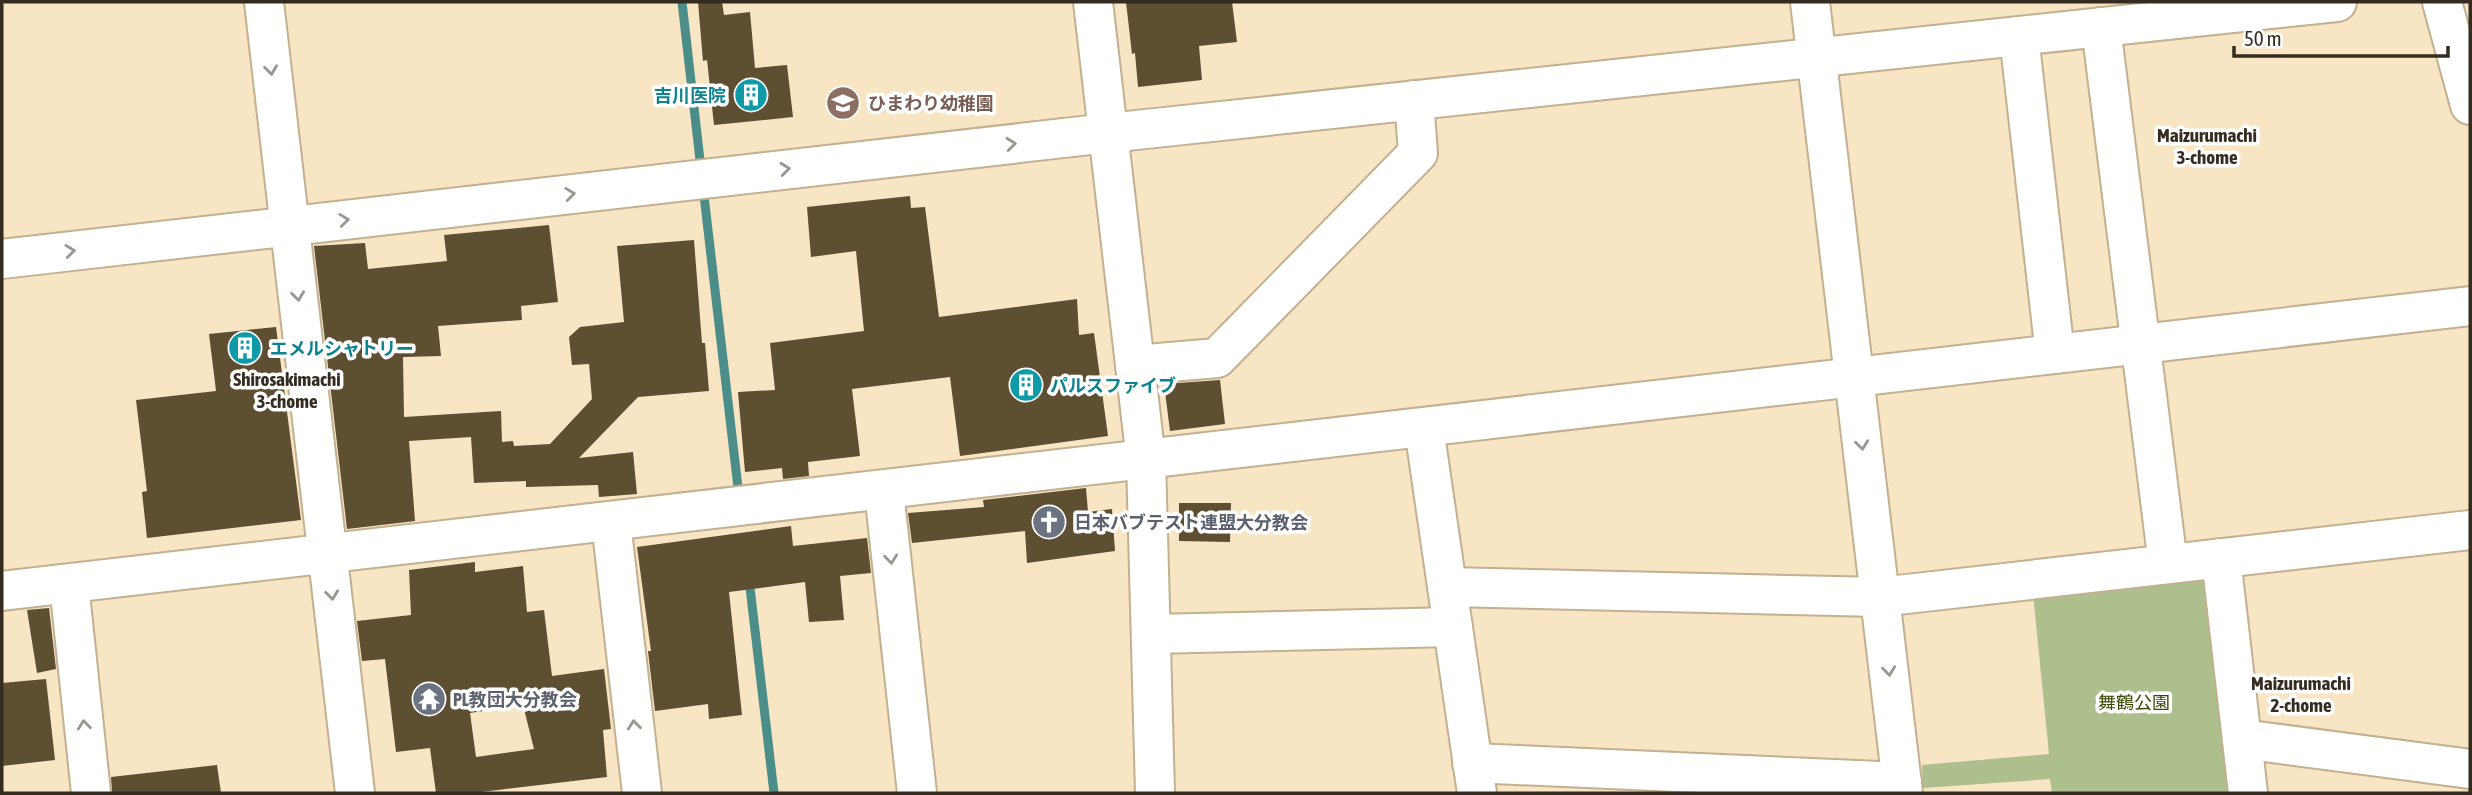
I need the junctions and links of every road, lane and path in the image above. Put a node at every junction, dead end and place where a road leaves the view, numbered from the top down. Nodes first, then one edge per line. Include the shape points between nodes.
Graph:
1 (264, 2) edge
2 (1093, 2) edge
3 (1810, 2) edge
4 (2337, 2) edge
5 (2442, 2) edge
6 (2101, 27) junction
7 (2019, 36) junction
8 (1817, 57) junction
9 (1414, 100) junction
10 (2470, 105) edge
11 (1108, 132) junction
12 (290, 226) junction
13 (2, 259) edge
14 (2470, 306) edge
15 (2141, 344) junction
16 (2055, 354) junction
17 (1135, 365) junction
18 (1854, 377) junction
19 (1424, 428) junction
20 (1146, 460) junction
21 (884, 491) junction
22 (611, 522) junction
23 (2470, 530) edge
24 (327, 555) junction
25 (2221, 558) junction
26 (2168, 564) junction
27 (69, 584) junction
28 (1447, 587) junction
29 (2, 591) edge
30 (1880, 597) junction
31 (1453, 627) junction
32 (1152, 634) junction
33 (2242, 739) junction
34 (2470, 769) edge
35 (1474, 778) edge
36 (1903, 788) edge
37 (91, 793) edge
38 (355, 793) edge
39 (642, 793) edge
40 (917, 793) edge
41 (1155, 793) edge
42 (2248, 793) edge

1 -> 12 street
2 - 11 street
3 - 8 street
4 - 6 street
5 - 10 street
6 - 7 street
6 - 15 street
7 - 8 street
7 - 16 street
8 - 9 street
8 - 18 street
9 - 11 street
9 - 17 street via 1418,153 1217,358
12 -> 11 street
11 - 17 street
13 -> 12 street
12 -> 24 street
14 - 15 street
15 - 16 street
15 - 26 street
16 - 18 street
17 - 20 street
18 - 19 street
18 -> 30 street
19 - 20 street
19 - 28 street
20 - 21 street
20 - 32 street
21 - 22 street
21 -> 40 street
22 - 24 street
39 -> 22 street
23 - 25 street
24 - 27 street
24 -> 38 street
25 - 26 street
25 - 33 street
26 - 30 street
27 - 29 street
37 -> 27 street
28 - 30 street
28 - 31 street
30 -> 36 street
31 - 32 street
31 - 35 street
32 - 41 street
33 - 34 street
33 - 42 street
35 - 36 street

